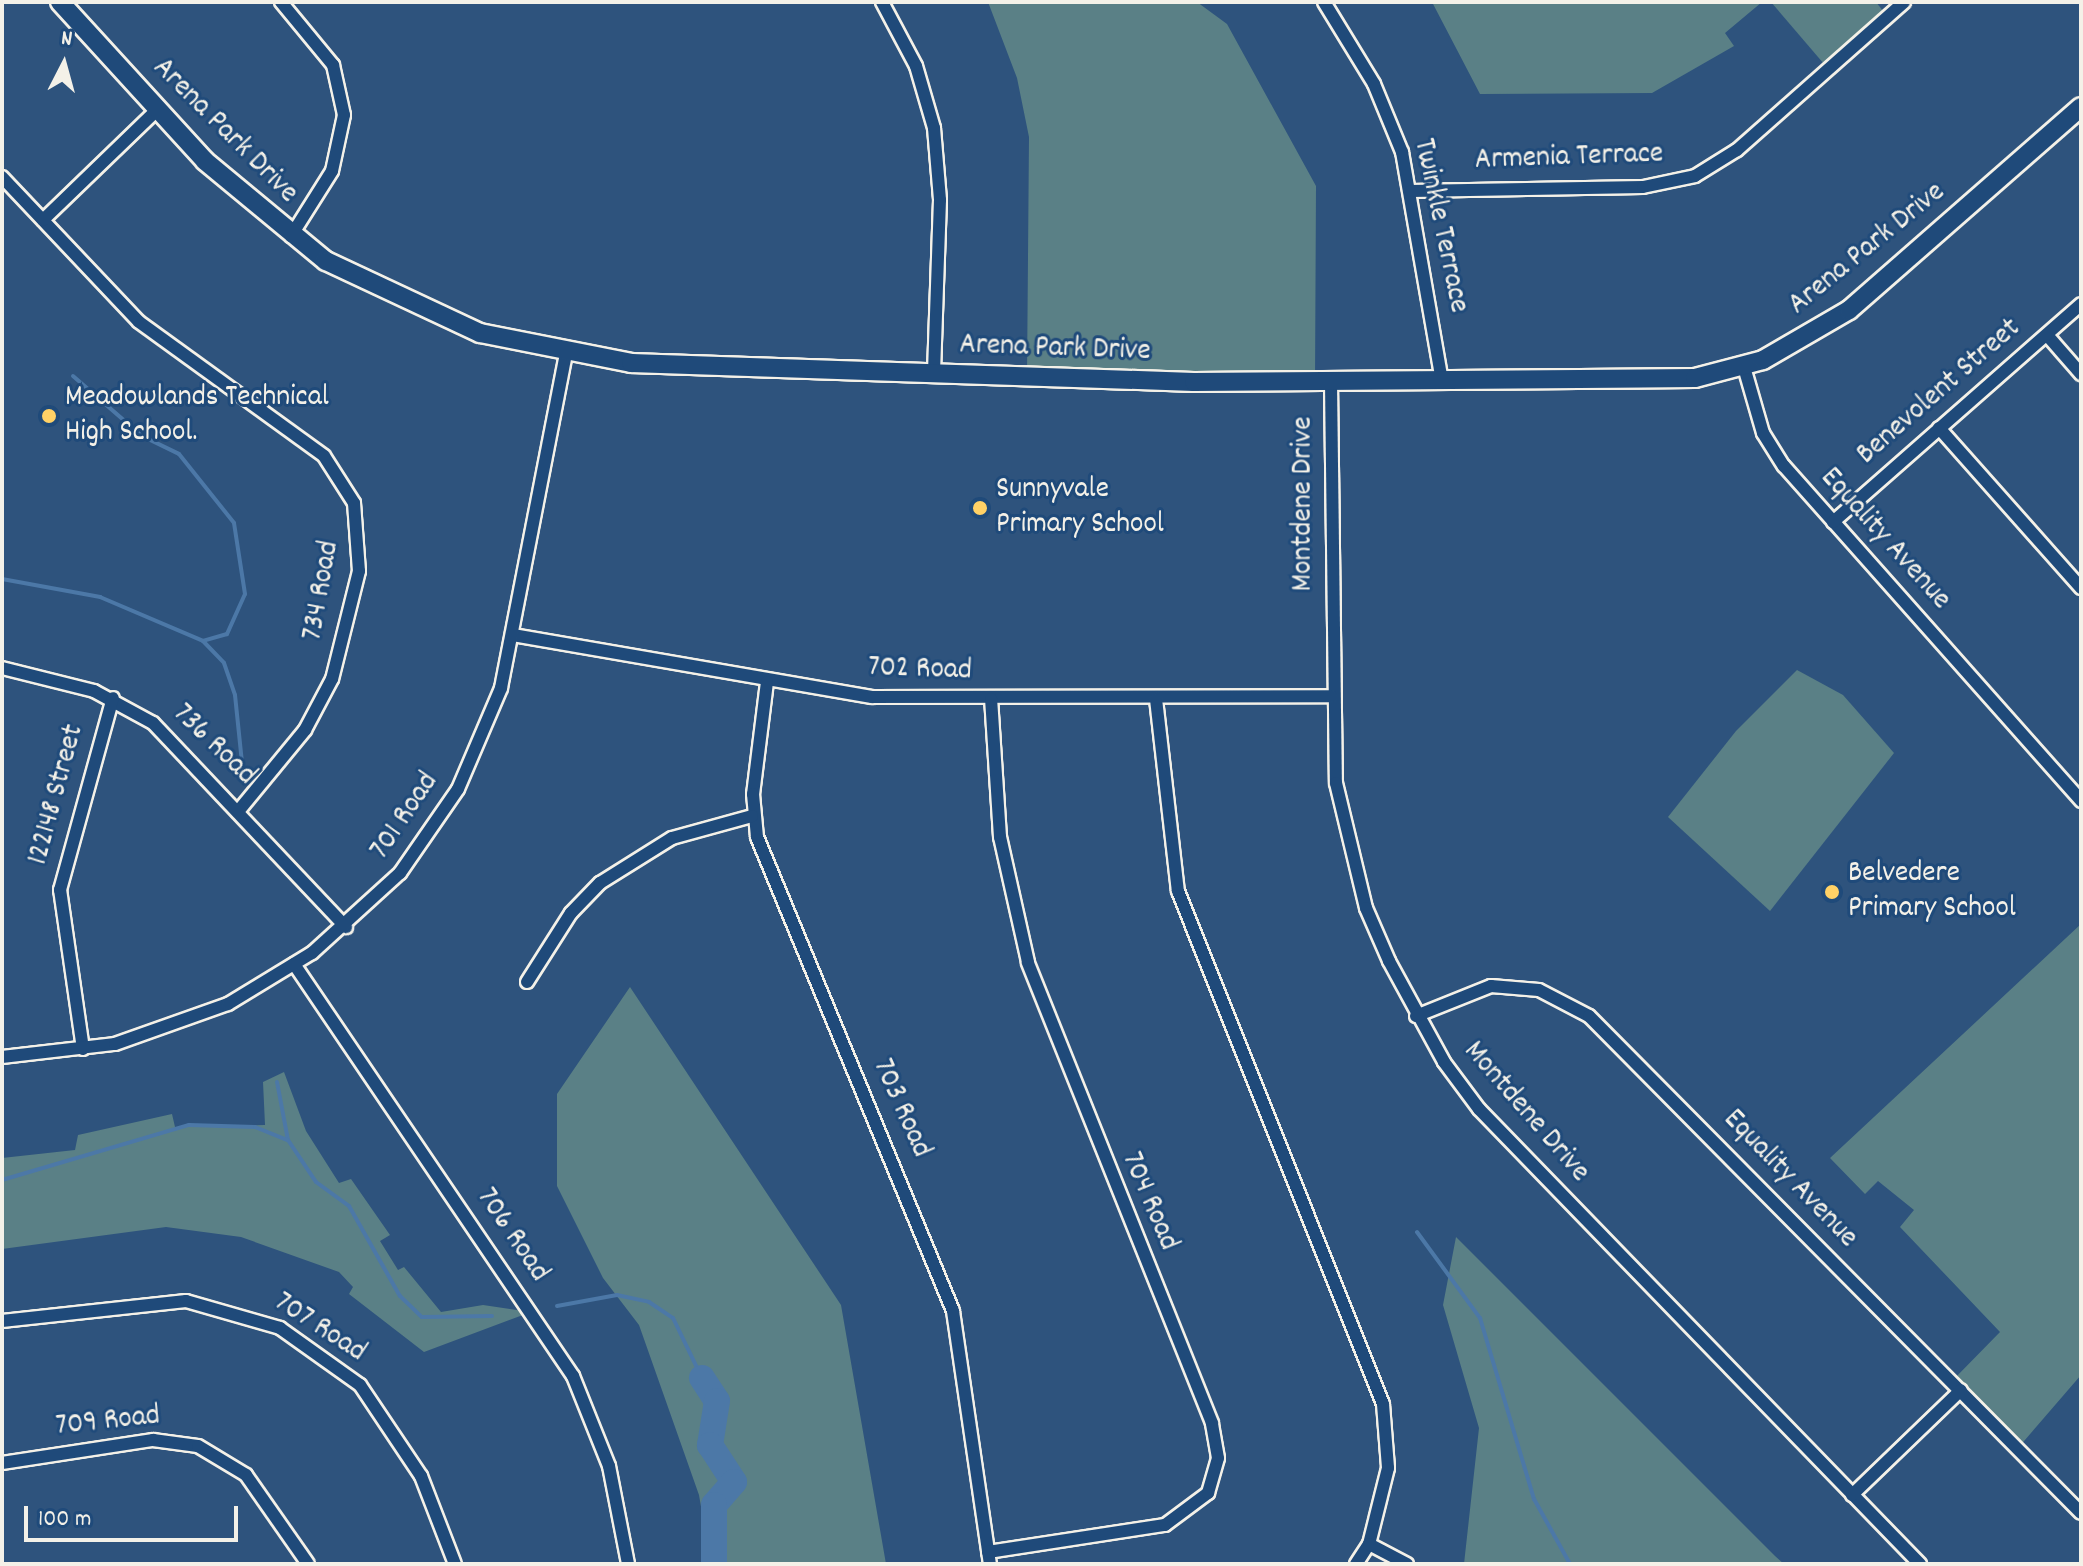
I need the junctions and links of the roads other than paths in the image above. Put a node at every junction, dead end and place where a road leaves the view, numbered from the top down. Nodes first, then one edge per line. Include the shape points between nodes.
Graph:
1 (60, 2) edge
2 (281, 2) edge
3 (882, 2) edge
4 (1324, 2) edge
5 (1904, 2) edge
6 (2081, 107) edge
7 (158, 109) junction
8 (2, 177) edge
9 (1411, 191) junction
10 (43, 220) junction
11 (291, 236) junction
12 (2081, 304) edge
13 (2047, 335) junction
14 (566, 355) junction
15 (1744, 367) junction
16 (934, 374) junction
17 (2081, 374) edge
18 (1442, 382) junction
19 (1331, 383) junction
20 (1939, 428) junction
21 (1833, 522) junction
22 (2081, 588) edge
23 (513, 635) junction
24 (2, 668) edge
25 (767, 682) junction
26 (1331, 696) junction
27 (113, 698) junction
28 (991, 699) junction
29 (1156, 699) junction
30 (2081, 801) edge
31 (241, 808) junction
32 (752, 816) junction
33 (346, 927) junction
34 (294, 964) junction
35 (527, 982) dead end
36 (1416, 1016) junction
37 (83, 1049) junction
38 (2, 1057) edge
39 (2, 1321) edge
40 (1961, 1390) junction
41 (2, 1463) edge
42 (1852, 1495) junction
43 (2081, 1513) edge
44 (1369, 1544) junction
45 (989, 1558) edge
46 (308, 1564) edge
47 (455, 1564) edge
48 (628, 1564) edge
49 (1356, 1564) edge
50 (1407, 1564) edge
51 (1920, 1564) edge

1 - 7 street, Arena Park Drive
2 - 11 street via 333,65 344,115 332,171
3 - 16 street via 916,66 934,128 940,200
4 - 9 street, Twinkle Terrace via 1374,84
5 - 9 street, Armenia Terrace via 1737,150 1688,179 1643,187
6 - 15 street, Arena Park Drive via 1849,310
7 - 10 street
7 - 11 street, Arena Park Drive
8 - 10 street, 734 Road
9 - 18 street, Twinkle Terrace
10 - 31 street, 734 Road via 139,322 324,456 354,503 359,571 332,679 305,730
11 - 14 street, Arena Park Drive via 437,318
12 - 13 street, Benevolent Street
13 - 17 street
13 - 20 street, Benevolent Street
14 - 16 street, Arena Park Drive
14 - 23 street, 701 Road
15 - 18 street, Arena Park Drive via 1657,381
15 - 21 street, Equality Avenue via 1774,453
16 - 19 street, Arena Park Drive
18 - 19 street, Arena Park Drive
19 - 26 street, Montdene Drive
20 - 21 street, Benevolent Street
20 - 22 street
21 - 30 street, Equality Avenue
23 - 25 street, 702 Road
23 - 33 street, 701 Road via 490,717 452,799 388,887
24 - 27 street, 736 Road
25 - 28 street, 702 Road via 872,697
25 - 32 street, 703 Road
26 - 29 street, 702 Road
26 - 36 street, Montdene Drive via 1350,853 1366,908
27 - 31 street, 736 Road via 153,723
27 - 37 street, 122148 Street via 60,890
28 - 29 street, 702 Road
28 - 45 street, 704 Road via 1000,837 1028,962 1212,1423 1218,1458 1208,1493 1165,1525
29 - 44 street via 1178,891 1383,1404 1388,1468
31 - 33 street, 736 Road
32 - 35 street via 672,838 600,883 571,913
32 - 45 street, 703 Road via 953,1311
33 - 34 street, 701 Road
34 - 37 street, 701 Road via 199,1017
34 - 48 street, 706 Road via 573,1376 609,1466
36 - 40 street, Equality Avenue via 1491,986 1539,990 1589,1016
36 - 42 street, Montdene Drive via 1490,1120
37 - 38 street, 701 Road
39 - 47 street, 707 Road via 186,1301 280,1328 360,1385 421,1476
40 - 42 street
40 - 43 street, Equality Avenue
41 - 46 street, 709 Road via 153,1440 198,1446 246,1475
42 - 51 street, Montdene Drive
44 - 49 street
44 - 50 street

